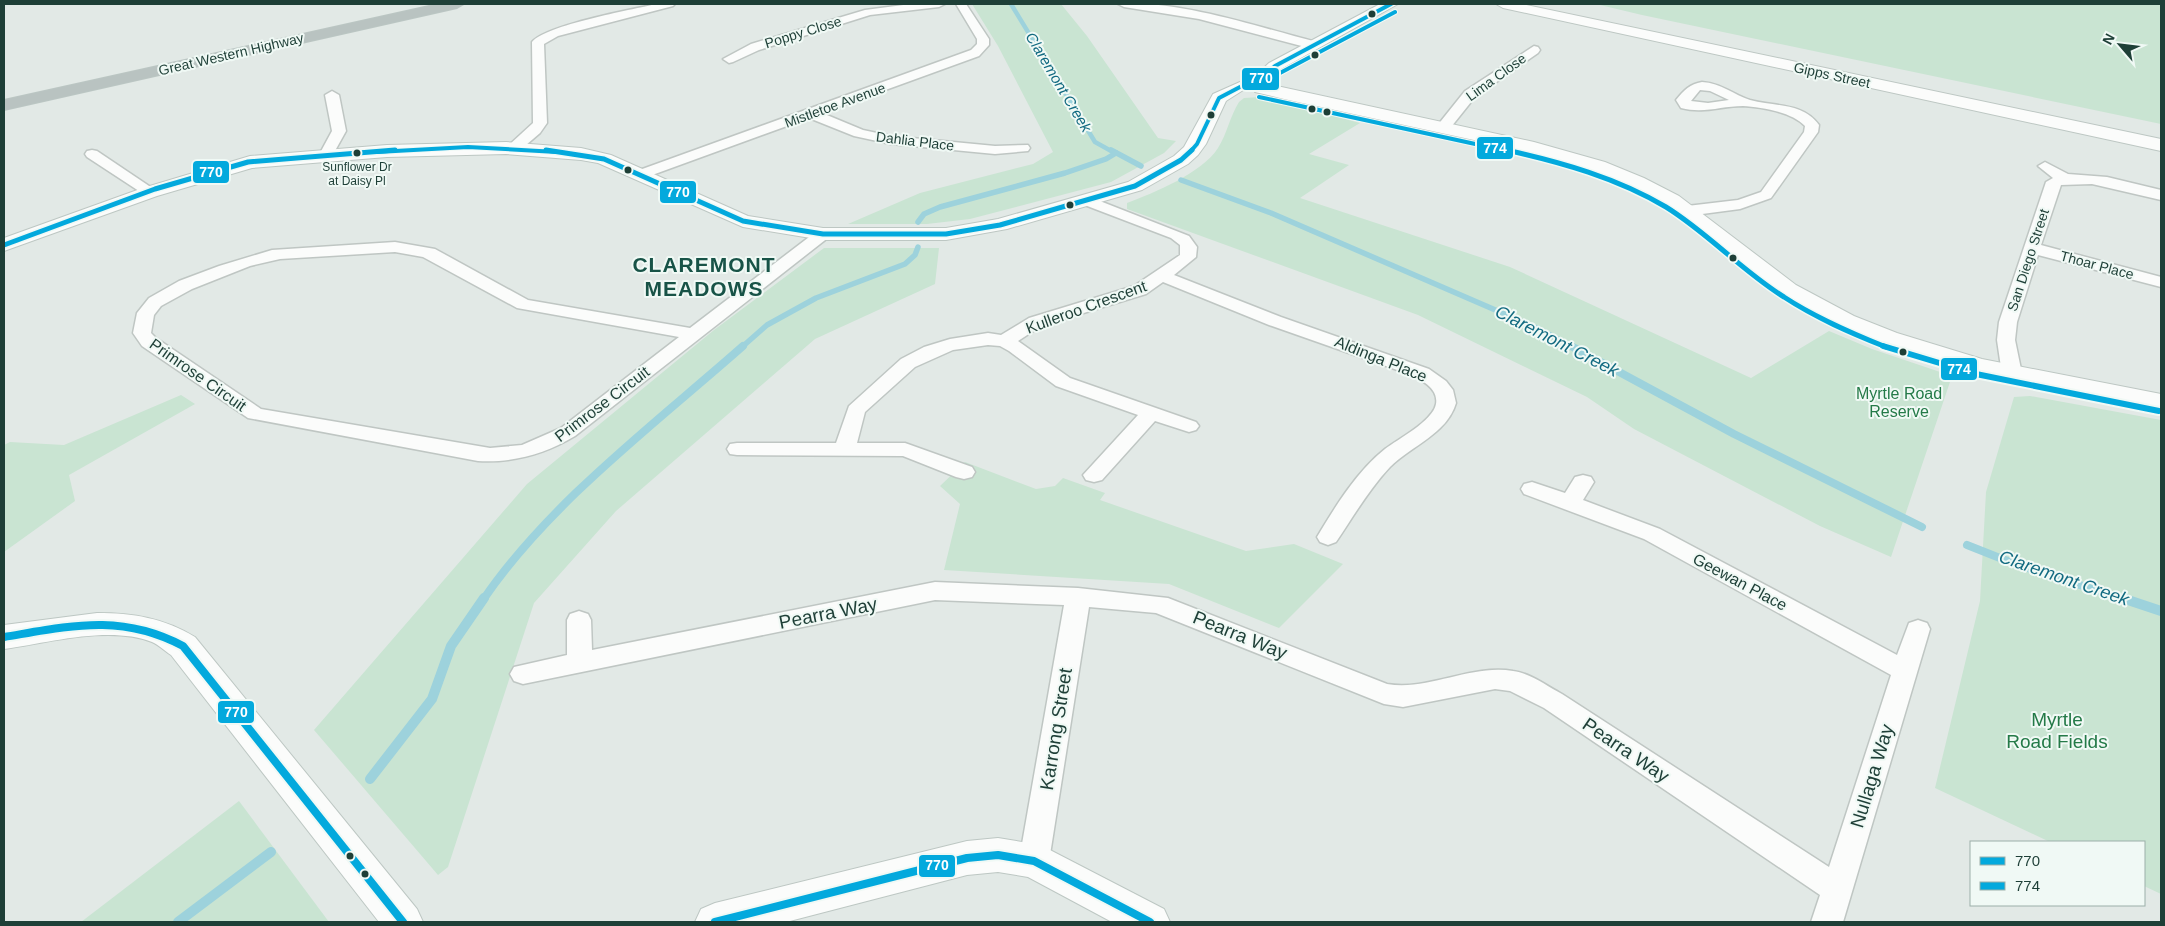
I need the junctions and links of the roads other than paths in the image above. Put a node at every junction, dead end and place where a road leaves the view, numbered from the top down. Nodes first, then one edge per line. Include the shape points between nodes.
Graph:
1 (457, 4) edge
2 (669, 4) edge
3 (939, 4) edge
4 (961, 4) edge
5 (1124, 4) edge
6 (1391, 4) edge
7 (1503, 4) edge
8 (1540, 4) edge
9 (1160, 7) edge
10 (1313, 45) junction
11 (1534, 50) dead end
12 (729, 59) dead end
13 (1253, 85) junction
14 (332, 94) dead end
15 (1744, 102) dead end
16 (4, 105) edge
17 (811, 114) junction
18 (1822, 118) dead end
19 (1806, 119) junction
20 (1442, 129) junction
21 (2161, 134) edge
22 (2161, 146) edge
23 (514, 148) junction
24 (1023, 148) dead end
25 (92, 154) dead end
26 (326, 155) junction
27 (2045, 166) dead end
28 (639, 175) junction
29 (2065, 179) junction
30 (150, 192) junction
31 (2161, 195) edge
32 (1087, 201) junction
33 (1687, 211) junction
34 (823, 234) junction
35 (4, 245) edge
36 (2032, 248) junction
37 (1162, 276) junction
38 (2161, 282) edge
39 (693, 334) junction
40 (1004, 341) junction
41 (2012, 374) junction
42 (2161, 402) edge
43 (1152, 413) junction
44 (1188, 426) dead end
45 (845, 448) junction
46 (737, 449) dead end
47 (964, 472) dead end
48 (1094, 476) dead end
49 (1583, 482) dead end
50 (1532, 489) dead end
51 (1570, 502) junction
52 (1328, 537) dead end
53 (1078, 597) junction
54 (579, 620) dead end
55 (1918, 629) dead end
56 (4, 637) edge
57 (580, 662) junction
58 (1905, 672) junction
59 (523, 674) dead end
60 (1034, 861) junction
61 (1837, 889) junction
62 (403, 922) edge
63 (715, 922) edge
64 (1150, 922) edge
65 (1827, 922) edge

1 - 16 highway, Great Western Highway
2 - 23 street via 554,33 538,42 540,123
3 - 12 street, Poppy Close via 869,12 755,47
4 - 17 street, Mistletoe Avenue via 983,39 979,50
5 - 9 street
6 - 10 street
7 - 22 street, Gipps Street
8 - 21 street, Gipps Street
9 - 10 street
10 - 13 street via 1275,66
11 - 20 street, Lima Close via 1470,94
13 - 20 street via 1338,108
13 - 32 street via 1219,98 1197,144 1181,160 1135,186
14 - 26 street via 339,131
15 - 19 street via 1776,108
17 - 24 street, Dahlia Place via 859,133 891,140 995,150
17 - 28 street, Mistletoe Avenue
18 - 19 street
19 - 33 street via 1812,125 1812,132 1766,195 1740,204
20 - 33 street via 1590,163 1644,185
23 - 26 street
23 - 28 street via 590,155
25 - 30 street
26 - 30 street via 250,162
27 - 29 street
28 - 34 street via 735,219
29 - 31 street via 2103,182
29 - 36 street, San Diego Street via 2052,186
30 - 35 street
32 - 34 street via 1000,225 946,234
32 - 37 street, Kulleroo Crescent via 1188,242 1188,257
33 - 41 street via 1770,279 1825,311 1912,347
34 - 39 street, Primrose Circuit
36 - 38 street, Thoar Place
36 - 41 street, San Diego Street via 2007,330
37 - 40 street, Kulleroo Crescent via 1135,292 1035,322
37 - 52 street, Aldinga Place via 1275,321 1410,368 1430,377 1441,387 1446,402 1443,411 1433,423 1383,462
39 - 39 street, Primrose Circuit via 568,432 533,450 496,456 255,414 149,342 142,332 147,310 160,298 244,263 283,254 397,248 429,253 523,304
40 - 43 street via 1026,353 1063,382
40 - 45 street via 960,342 931,351 908,363 856,410
41 - 42 street
43 - 44 street
43 - 48 street
45 - 46 street
45 - 47 street via 905,450
49 - 51 street
50 - 51 street, Geewan Place
51 - 58 street, Geewan Place via 1652,534
53 - 57 street, Pearra Way via 935,591
53 - 60 street, Karrong Street
53 - 61 street, Pearra Way via 1159,604 1175,609 1384,694 1403,697 1479,680 1515,681 1553,701
54 - 57 street
55 - 58 street, Nullaga Way
56 - 62 street via 122,624 150,629 175,639
57 - 59 street, Pearra Way
58 - 61 street, Nullaga Way
60 - 63 street via 998,855 967,858
60 - 64 street
61 - 65 street, Nullaga Way

